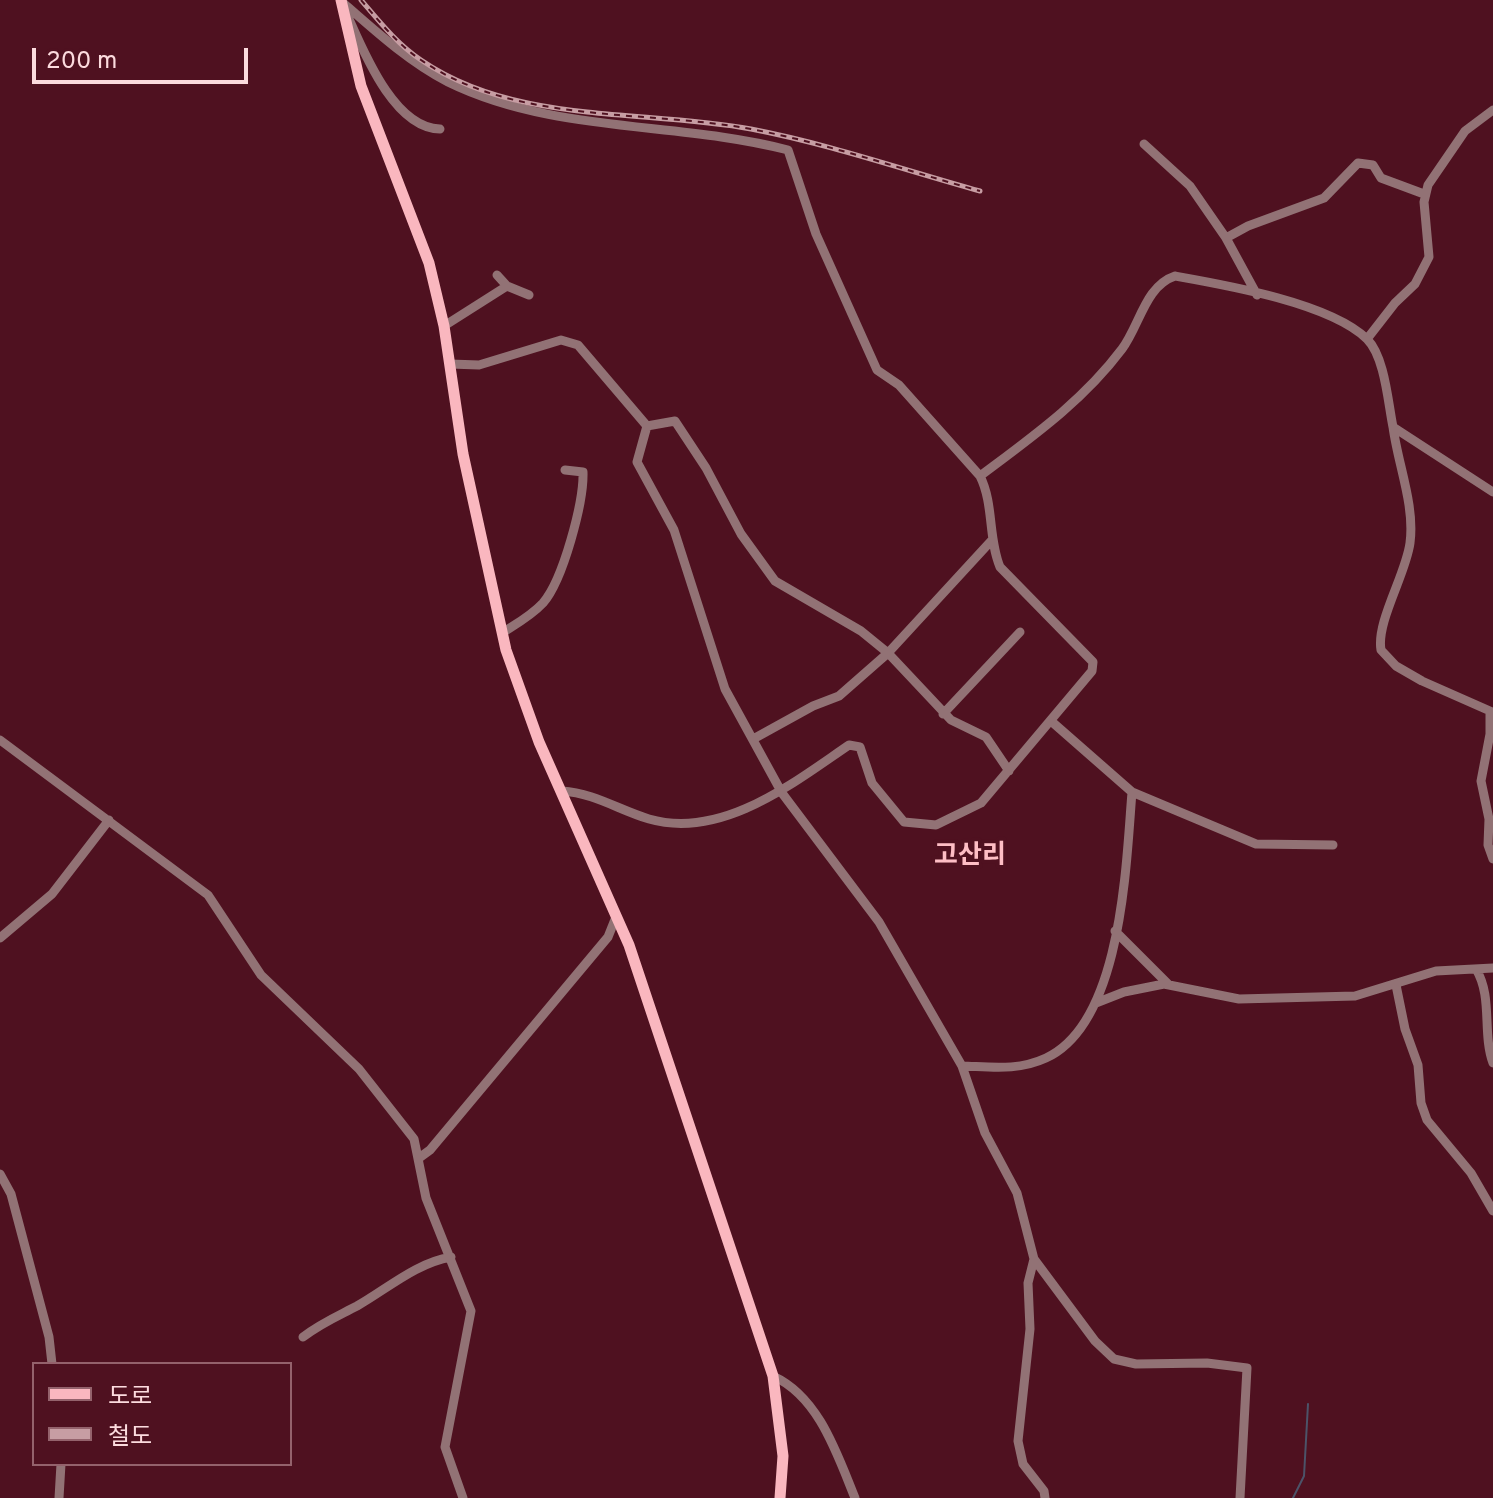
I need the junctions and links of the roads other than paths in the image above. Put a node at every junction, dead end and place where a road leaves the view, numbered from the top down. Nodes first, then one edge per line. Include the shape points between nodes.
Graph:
1 (341, 0) edge
2 (1493, 110) edge
3 (440, 129) dead end
4 (1144, 144) dead end
5 (1424, 194) junction
6 (1226, 238) junction
7 (497, 275) dead end
8 (507, 286) junction
9 (529, 295) dead end
10 (1257, 295) junction
11 (444, 326) junction
12 (1367, 339) junction
13 (450, 364) junction
14 (647, 426) junction
15 (1393, 427) junction
16 (565, 470) dead end
17 (980, 476) junction
18 (1493, 492) edge
19 (992, 540) junction
20 (1020, 632) dead end
21 (502, 633) junction
22 (888, 653) junction
23 (943, 714) junction
24 (1051, 721) junction
25 (755, 738) junction
26 (0, 740) edge
27 (1009, 771) junction
28 (562, 791) junction
29 (1132, 792) junction
30 (782, 793) junction
31 (109, 820) junction
32 (1333, 845) dead end
33 (1493, 859) edge
34 (616, 917) junction
35 (1115, 931) junction
36 (0, 938) edge
37 (1492, 966) edge
38 (1476, 969) junction
39 (1168, 984) junction
40 (1396, 985) junction
41 (1096, 1003) junction
42 (1493, 1063) edge
43 (962, 1066) junction
44 (419, 1158) junction
45 (0, 1174) edge
46 (1493, 1211) edge
47 (451, 1257) junction
48 (1034, 1259) junction
49 (303, 1337) dead end
50 (52, 1362) edge
51 (773, 1376) junction
52 (61, 1466) edge
53 (59, 1498) edge
54 (463, 1498) edge
55 (780, 1498) edge
56 (855, 1498) edge
57 (1045, 1498) edge
58 (1240, 1498) edge

1 - 3 street via 377,77 408,118
1 - 11 main road via 361,86 421,236
1 - 17 street via 398,49 448,82 506,104 788,150 816,234 877,370 899,385
2 - 5 street via 1465,131
4 - 6 street via 1182,177
5 - 6 street via 1385,180 1373,165 1358,163 1324,198
5 - 12 street via 1429,257 1415,284
6 - 10 street
7 - 8 street
8 - 9 street
8 - 11 street
10 - 12 street via 1313,308
10 - 17 street via 1175,276 1161,282 1137,328 1091,386
11 - 13 main road
12 - 15 street via 1383,374
13 - 14 street via 479,365 569,342 578,345
13 - 21 main road via 459,434
14 - 22 street via 675,421 686,434 723,505 775,581 861,631
14 - 25 street via 639,468 674,530 725,689
15 - 18 street
15 - 33 street via 1411,540 1382,630 1381,650 1422,681 1490,711 1481,781
16 - 21 street via 583,472 584,493 557,580 544,602
17 - 19 street via 987,490
19 - 22 street
19 - 24 street via 1000,567 1093,662 1092,671
20 - 23 street
21 - 28 main road via 539,742
22 - 23 street
22 - 25 street via 832,702 813,706
23 - 27 street via 986,737
24 - 27 street
24 - 29 street
25 - 30 street
26 - 31 street
27 - 30 street via 981,803 936,825 904,822 872,783 855,744
28 - 30 street via 583,792 652,820 677,822 723,817
28 - 34 main road
29 - 32 street via 1256,844
29 - 35 street
30 - 43 street via 879,922
31 - 36 street via 52,894
31 - 44 street via 208,895 261,975 375,1088 414,1139
34 - 44 street via 608,937
34 - 51 main road
35 - 39 street
35 - 41 street
37 - 38 street
38 - 40 street via 1436,971
38 - 42 street via 1486,994
39 - 40 street via 1222,998 1266,1001 1355,996
39 - 41 street
40 - 46 street via 1427,1120 1460,1158
41 - 43 street via 1083,1028 1046,1058 1002,1069
43 - 48 street via 985,1133 1017,1193
44 - 47 street via 426,1198
45 - 50 street via 11,1194
47 - 49 street via 394,1281
47 - 54 street via 471,1311 445,1447
48 - 57 street via 1018,1441 1023,1464
48 - 58 street via 1114,1359 1247,1368
51 - 55 main road via 783,1456
51 - 56 street via 793,1385 810,1407 836,1450
52 - 53 street

